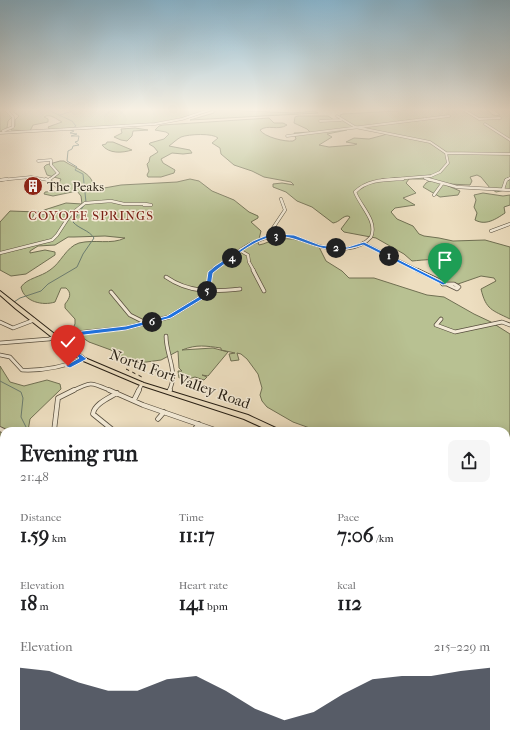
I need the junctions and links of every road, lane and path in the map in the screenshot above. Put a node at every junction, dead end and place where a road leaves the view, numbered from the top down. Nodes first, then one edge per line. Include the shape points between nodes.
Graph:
1 (436, 145) edge
2 (446, 153) junction
3 (510, 154) edge
4 (38, 161) dead end
5 (424, 177) junction
6 (510, 178) edge
7 (0, 180) edge
8 (49, 180) junction
9 (442, 184) junction
10 (59, 188) dead end
11 (503, 189) junction
12 (510, 190) edge
13 (434, 195) dead end
14 (281, 199) dead end
15 (145, 204) dead end
16 (72, 213) junction
17 (34, 218) dead end
18 (510, 224) edge
19 (491, 232) dead end
20 (267, 237) junction
21 (363, 243) junction
22 (241, 251) junction
23 (0, 253) edge
24 (166, 277) dead end
25 (445, 284) dead end
26 (240, 289) dead end
27 (264, 291) dead end
28 (0, 292) edge
29 (111, 292) dead end
30 (206, 293) junction
31 (442, 319) dead end
32 (34, 320) junction
33 (0, 322) edge
34 (146, 324) junction
35 (510, 325) edge
36 (166, 336) dead end
37 (55, 337) junction
38 (0, 343) edge
39 (0, 355) edge
40 (83, 359) junction
41 (142, 384) junction
42 (169, 392) junction
43 (117, 393) junction
44 (134, 400) junction
45 (164, 412) junction
46 (158, 419) dead end
47 (199, 424) junction
48 (54, 427) edge
49 (109, 427) edge
50 (196, 427) edge
51 (207, 427) edge
52 (267, 427) edge

1 - 2 street
2 - 3 street
2 - 5 street via 448,163 442,170
4 - 8 street via 51,160 51,165 58,173
5 - 9 street
5 - 21 street via 374,182 356,189 356,195 372,230 372,235
6 - 11 street via 506,180
7 - 8 street via 28,177
8 - 10 street
9 - 11 street via 466,189
9 - 13 street
11 - 12 street
14 - 20 street via 285,210
15 - 16 street via 111,201 85,203
16 - 17 street via 45,212 36,214
16 - 23 street via 59,234 52,240
18 - 19 street
20 - 21 street via 294,236 319,246 335,248 349,248
20 - 22 street
21 - 25 street
22 - 27 street via 248,255
22 - 30 street via 211,272
24 - 30 street via 188,289
26 - 30 street
28 - 32 main road, North Fort Valley Road
29 - 34 street via 130,315
30 - 34 street via 169,317
31 - 35 street via 436,324 455,332 502,322
32 - 33 street via 12,329
32 - 37 main road, North Fort Valley Road
34 - 37 street
36 - 42 street via 165,345 174,366 174,378
37 - 38 street
37 - 40 main road, North Fort Valley Road
39 - 40 street via 10,357 22,370 36,371 68,366
40 - 41 main road, North Fort Valley Road
41 - 42 main road, North Fort Valley Road
41 - 44 street
42 - 52 main road, North Fort Valley Road via 246,417
43 - 44 street
43 - 48 street via 93,383 58,398
43 - 49 street via 96,406 93,411 93,414
44 - 45 street
45 - 46 street
45 - 47 street
47 - 50 street
47 - 51 street

